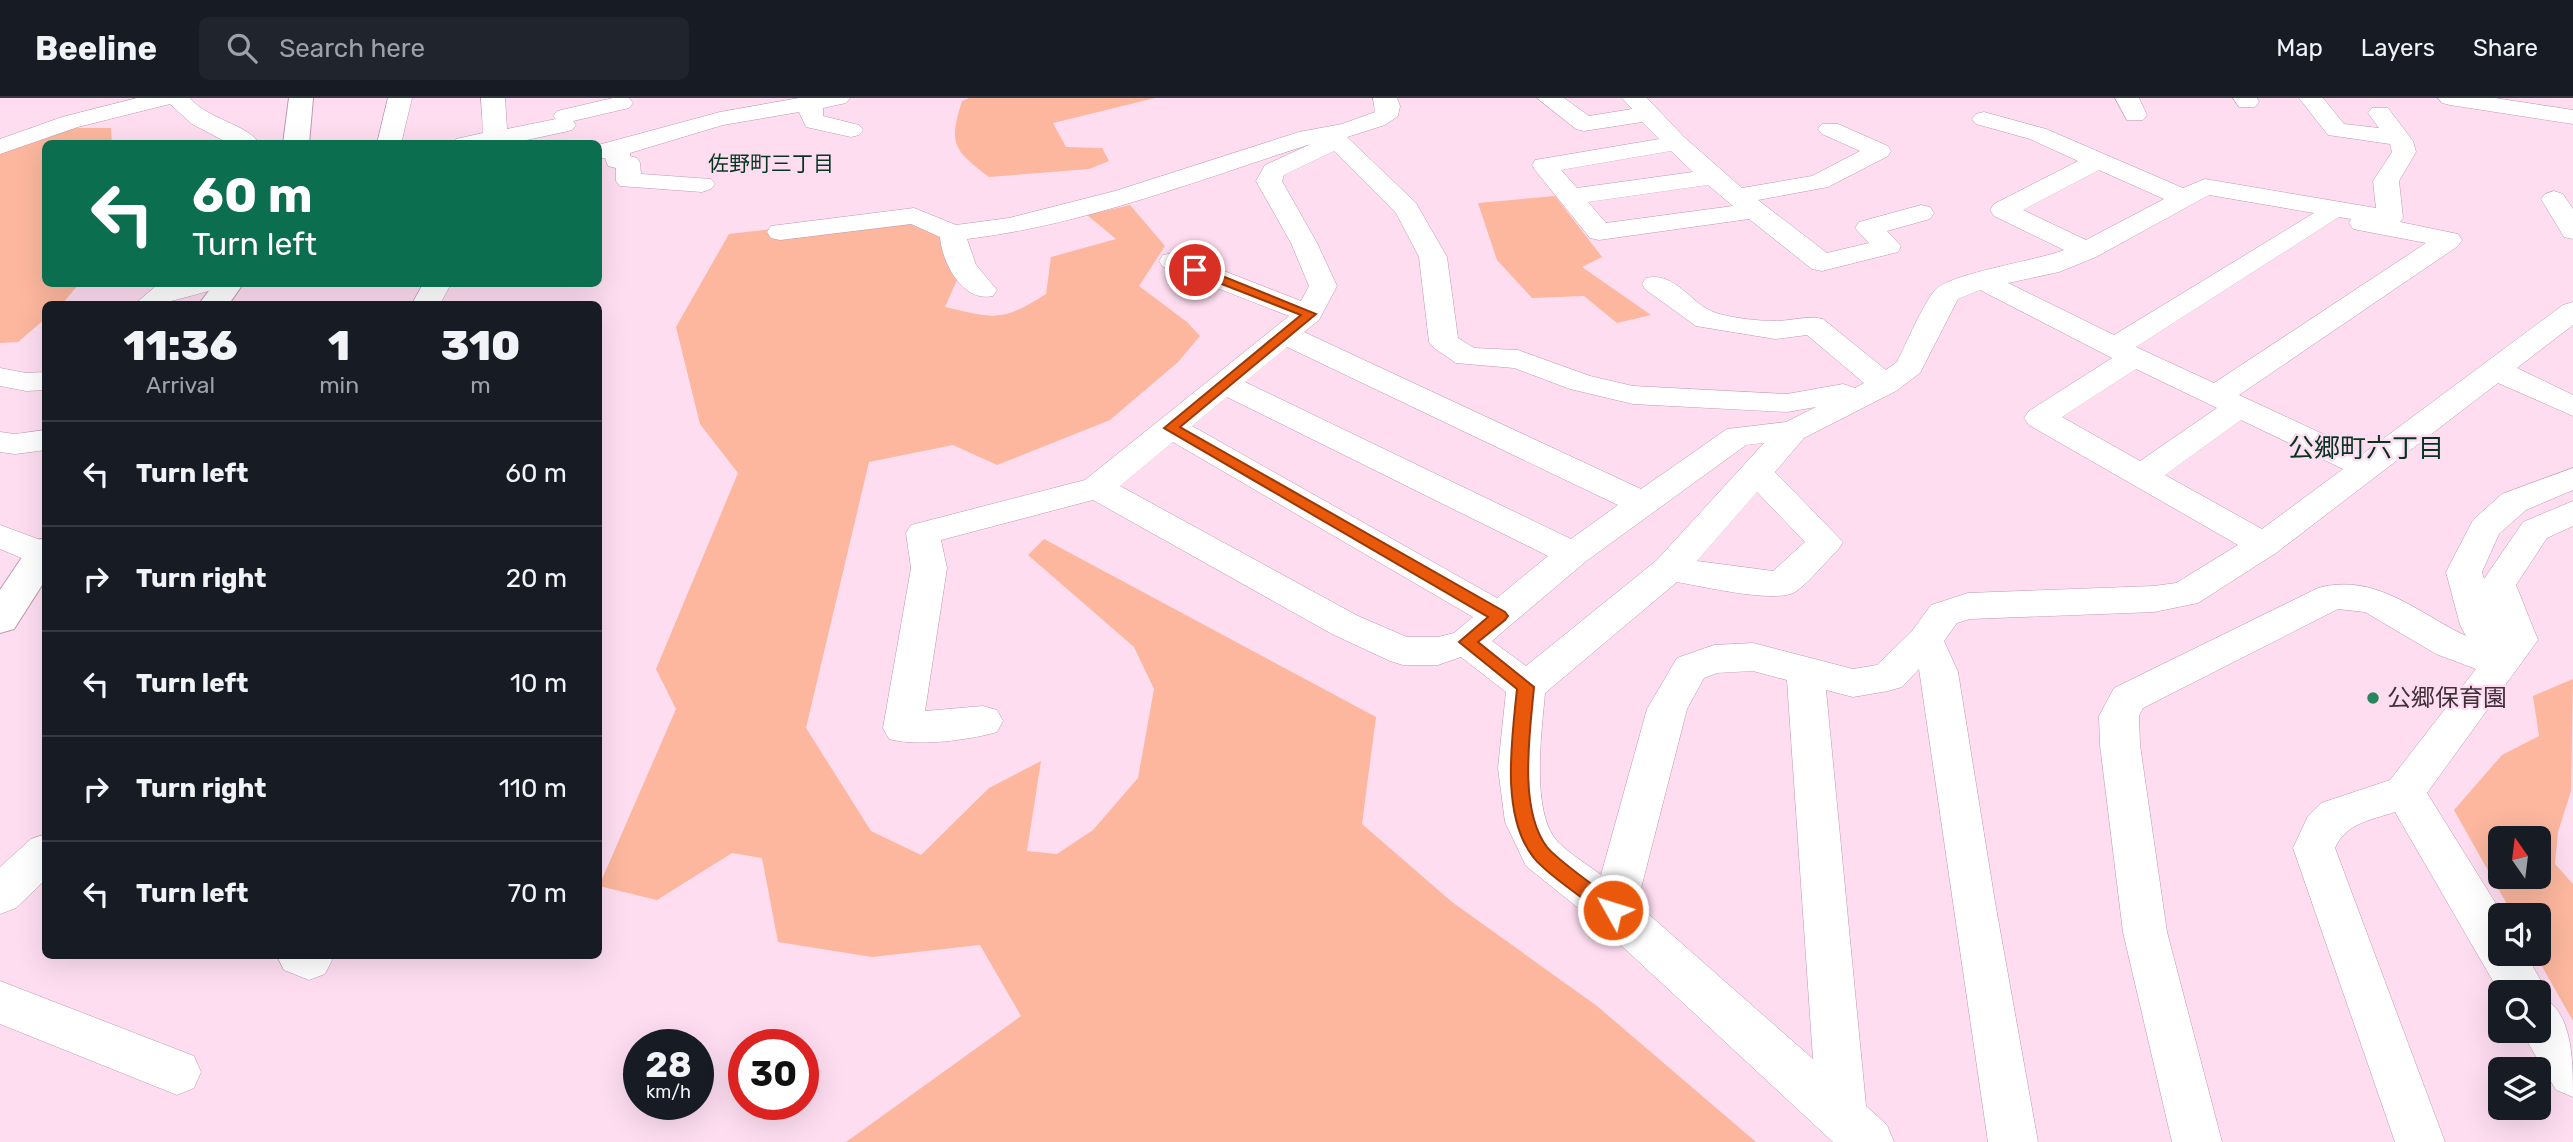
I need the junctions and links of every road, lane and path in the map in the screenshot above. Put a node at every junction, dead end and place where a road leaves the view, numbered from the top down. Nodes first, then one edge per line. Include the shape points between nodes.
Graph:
1 (166, 98) edge
2 (178, 98) edge
3 (301, 98) edge
4 (400, 98) edge
5 (492, 98) edge
6 (838, 98) edge
7 (1385, 98) edge
8 (1549, 98) edge
9 (2312, 98) edge
10 (2450, 98) edge
11 (811, 102) junction
12 (621, 103) dead end
13 (1641, 106) edge
14 (2380, 113) dead end
15 (2573, 117) edge
16 (1984, 119) dead end
17 (563, 121) edge
18 (1830, 129) dead end
19 (851, 130) dead end
20 (1334, 138) junction
21 (2399, 138) junction
22 (240, 140) edge
23 (296, 140) edge
24 (389, 140) edge
25 (497, 140) edge
26 (500, 140) edge
27 (1678, 143) junction
28 (0, 147) edge
29 (608, 150) edge
30 (2098, 161) junction
31 (1716, 176) junction
32 (702, 184) dead end
33 (1569, 197) junction
34 (2182, 197) junction
35 (2554, 199) dead end
36 (1746, 203) junction
37 (1921, 213) dead end
38 (2327, 216) junction
39 (2573, 231) edge
40 (780, 232) dead end
41 (953, 233) junction
42 (2086, 250) junction
43 (1173, 261) dead end
44 (1981, 280) junction
45 (1656, 284) dead end
46 (188, 287) edge
47 (983, 290) dead end
48 (2014, 296) junction
49 (153, 301) edge
50 (2573, 311) edge
51 (1309, 314) junction
52 (1286, 335) junction
53 (2124, 352) junction
54 (2496, 370) junction
55 (0, 377) edge
56 (42, 381) edge
57 (1225, 384) junction
58 (1885, 385) junction
59 (2227, 402) junction
60 (2573, 407) edge
61 (1171, 428) junction
62 (1793, 431) junction
63 (42, 441) edge
64 (0, 442) edge
65 (2368, 468) junction
66 (1756, 472) junction
67 (2141, 476) junction
68 (2573, 478) edge
69 (1097, 488) junction
70 (1644, 504) junction
71 (2573, 512) edge
72 (0, 536) edge
73 (2264, 545) junction
74 (1573, 554) junction
75 (42, 560) edge
76 (1670, 569) junction
77 (1500, 616) junction
78 (0, 618) edge
79 (1924, 640) junction
80 (1467, 642) junction
81 (2500, 663) junction
82 (1805, 671) junction
83 (1526, 687) junction
84 (984, 721) dead end
85 (2405, 792) junction
86 (1613, 910) junction
87 (2488, 931) edge
88 (0, 1002) edge
89 (2551, 1038) edge
90 (177, 1072) dead end
91 (2573, 1074) edge
92 (1856, 1130) edge
93 (2200, 1134) edge
94 (2013, 1142) edge
95 (2420, 1142) edge

1 - 28 street via 82,118
2 - 22 street via 213,127
3 - 23 main road
4 - 24 street
5 - 25 street
6 - 11 street
7 - 20 street via 1386,116
8 - 13 street via 1584,124
9 - 21 street via 2336,130
10 - 15 street
11 - 19 street via 814,122
11 - 29 street via 720,119
12 - 17 street
13 - 27 street
14 - 21 street
16 - 30 street via 2038,134
17 - 26 street
18 - 36 street via 1880,151 1819,182
20 - 41 street via 1308,137 1124,197 1010,226
20 - 51 street via 1274,170 1269,181 1323,286
20 - 58 street via 1406,209 1433,257 1444,342 1467,357 1518,359 1581,383 1633,396 1787,403
21 - 34 street via 2404,152 2386,181 2390,218 2205,187
27 - 31 street
27 - 33 street via 1544,165
29 - 32 street via 628,163 629,181
30 - 34 street
30 - 42 street via 2003,210
31 - 33 street
31 - 36 street
33 - 36 street via 1599,232
34 - 42 street
35 - 39 street
36 - 37 street via 1822,263 1888,246 1868,228
38 - 48 street via 2216,195
38 - 53 street
38 - 59 street via 2449,240
40 - 41 street via 914,216
41 - 47 street via 953,243 972,282
42 - 44 street via 2049,266
43 - 51 street
44 - 48 street
44 - 58 street via 1947,294 1909,367
45 - 58 street via 1706,320 1775,330 1813,325
46 - 49 street via 166,292
48 - 53 street
50 - 54 street
51 - 52 street
52 - 57 street
52 - 70 street
53 - 59 street
53 - 67 street via 2040,418
54 - 60 street
54 - 65 street
55 - 56 street
57 - 61 street
57 - 74 street
58 - 62 street
59 - 65 street
59 - 67 street
61 - 69 street
61 - 77 street
62 - 66 street
62 - 70 street via 1738,436
63 - 64 street
65 - 73 street
66 - 76 street
66 - 76 street via 1826,542 1781,584
67 - 73 street
68 - 81 street via 2514,502 2484,528 2464,572 2478,625
69 - 80 street via 1345,625 1403,651 1438,651
69 - 84 street via 923,533 929,568 903,728
70 - 74 street
71 - 81 street via 2535,530 2498,585 2519,640
72 - 75 street
73 - 79 street via 2185,594 2143,600 1968,606 1944,614
74 - 77 street
75 - 78 main road
76 - 83 street
77 - 80 street
79 - 82 street via 1888,677 1853,683
79 - 94 street via 1939,672
80 - 83 street
81 - 85 street
81 - 93 street via 2452,646 2374,601 2349,593 2331,597 2128,698 2119,716 2120,745 2145,932
82 - 86 street via 1752,657 1714,659 1690,667 1667,709
82 - 92 street
83 - 86 street via 1518,768 1526,822 1541,853
85 - 87 street
85 - 95 street via 2336,815 2323,828 2314,848
86 - 92 street
88 - 90 street
89 - 91 street

